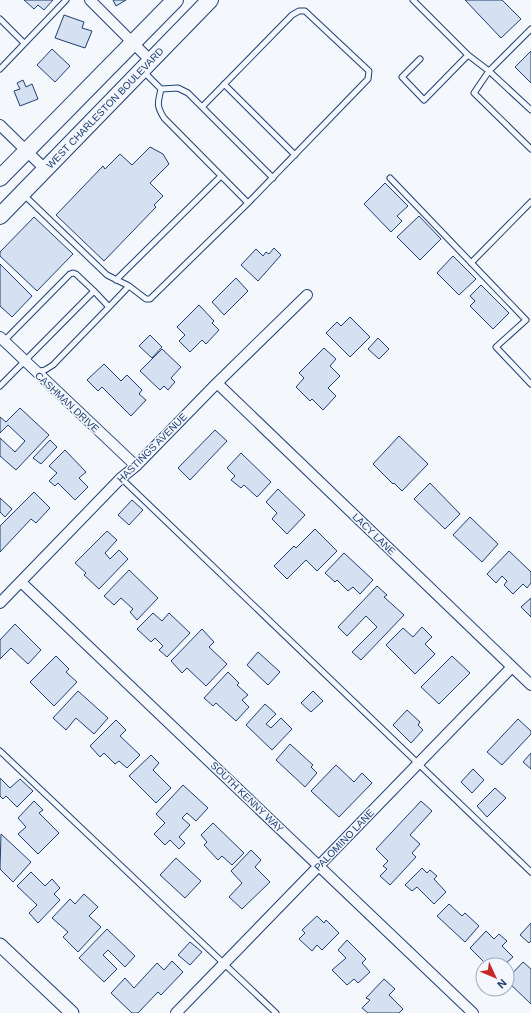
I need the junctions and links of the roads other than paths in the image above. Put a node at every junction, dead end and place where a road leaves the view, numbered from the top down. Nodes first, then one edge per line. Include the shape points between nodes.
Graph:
1 (66, 0) edge
2 (90, 0) edge
3 (174, 0) edge
4 (210, 0) edge
5 (412, 0) edge
6 (0, 19) edge
7 (531, 29) edge
8 (133, 42) junction
9 (24, 43) junction
10 (468, 55) junction
11 (420, 59) dead end
12 (147, 65) junction
13 (0, 68) edge
14 (489, 71) junction
15 (224, 84) junction
16 (161, 88) junction
17 (202, 107) junction
18 (531, 110) edge
19 (0, 125) edge
20 (531, 148) edge
21 (26, 151) junction
22 (295, 155) junction
23 (45, 169) junction
24 (221, 176) junction
25 (0, 178) edge
26 (273, 178) junction
27 (390, 178) dead end
28 (22, 193) junction
29 (531, 202) edge
30 (248, 203) junction
31 (0, 216) edge
32 (471, 263) junction
33 (116, 280) junction
34 (129, 286) junction
35 (94, 291) junction
36 (306, 295) dead end
37 (109, 307) junction
38 (2, 339) edge
39 (24, 361) junction
40 (36, 372) junction
41 (217, 382) junction
42 (531, 384) edge
43 (0, 386) edge
44 (136, 466) junction
45 (121, 478) junction
46 (21, 582) junction
47 (0, 603) edge
48 (512, 667) junction
49 (531, 685) edge
50 (0, 751) edge
51 (418, 763) junction
52 (319, 866) junction
53 (531, 872) edge
54 (0, 945) edge
55 (224, 963) junction
56 (72, 1013) edge
57 (176, 1013) edge
58 (276, 1013) edge
59 (473, 1013) edge

1 - 9 lane
2 - 8 street
3 - 8 main road
4 - 12 main road, WEST CHARLESTON BOULEVARD
5 - 10 lane
6 - 9 lane
7 - 14 lane
8 - 12 street
8 - 21 main road
9 - 13 lane
10 - 11 lane via 424,100 402,77
10 - 14 lane
12 - 16 lane
12 - 23 main road, WEST CHARLESTON BOULEVARD
14 - 18 lane
14 - 20 lane via 474,93
15 - 17 lane
15 - 22 lane
15 - 22 lane via 292,15 299,11 305,11 369,71 368,79
16 - 17 lane via 178,88 188,93
16 - 24 lane via 158,108 164,118
17 - 26 lane
19 - 21 street
21 - 23 street
21 - 25 main road
22 - 26 lane
23 - 28 main road, WEST CHARLESTON BOULEVARD
24 - 30 lane
24 - 33 lane
26 - 30 lane
27 - 32 lane
28 - 31 main road, WEST CHARLESTON BOULEVARD
28 - 33 lane via 107,275
29 - 32 lane
30 - 34 lane via 150,300
32 - 42 lane via 526,320 496,347
33 - 34 lane
34 - 37 lane
35 - 37 lane
35 - 38 lane via 76,274 70,274
35 - 39 lane
36 - 41 street, HASTINGS AVENUE
37 - 40 lane via 53,365
38 - 39 street, CASHMAN DRIVE
39 - 40 street, CASHMAN DRIVE
39 - 43 lane
40 - 44 street, CASHMAN DRIVE
41 - 44 street, HASTINGS AVENUE
41 - 48 street, LACY LANE
44 - 45 street, HASTINGS AVENUE
45 - 46 street, HASTINGS AVENUE
45 - 51 lane
46 - 47 street, HASTINGS AVENUE
46 - 52 street, SOUTH KENNY WAY
48 - 49 street, LACY LANE
48 - 51 street, PALOMINO LANE
50 - 55 lane
51 - 52 street, PALOMINO LANE
51 - 53 lane
52 - 55 street, PALOMINO LANE
52 - 59 street, SOUTH KENNY WAY
54 - 56 street
55 - 57 street, PALOMINO LANE
55 - 58 lane

